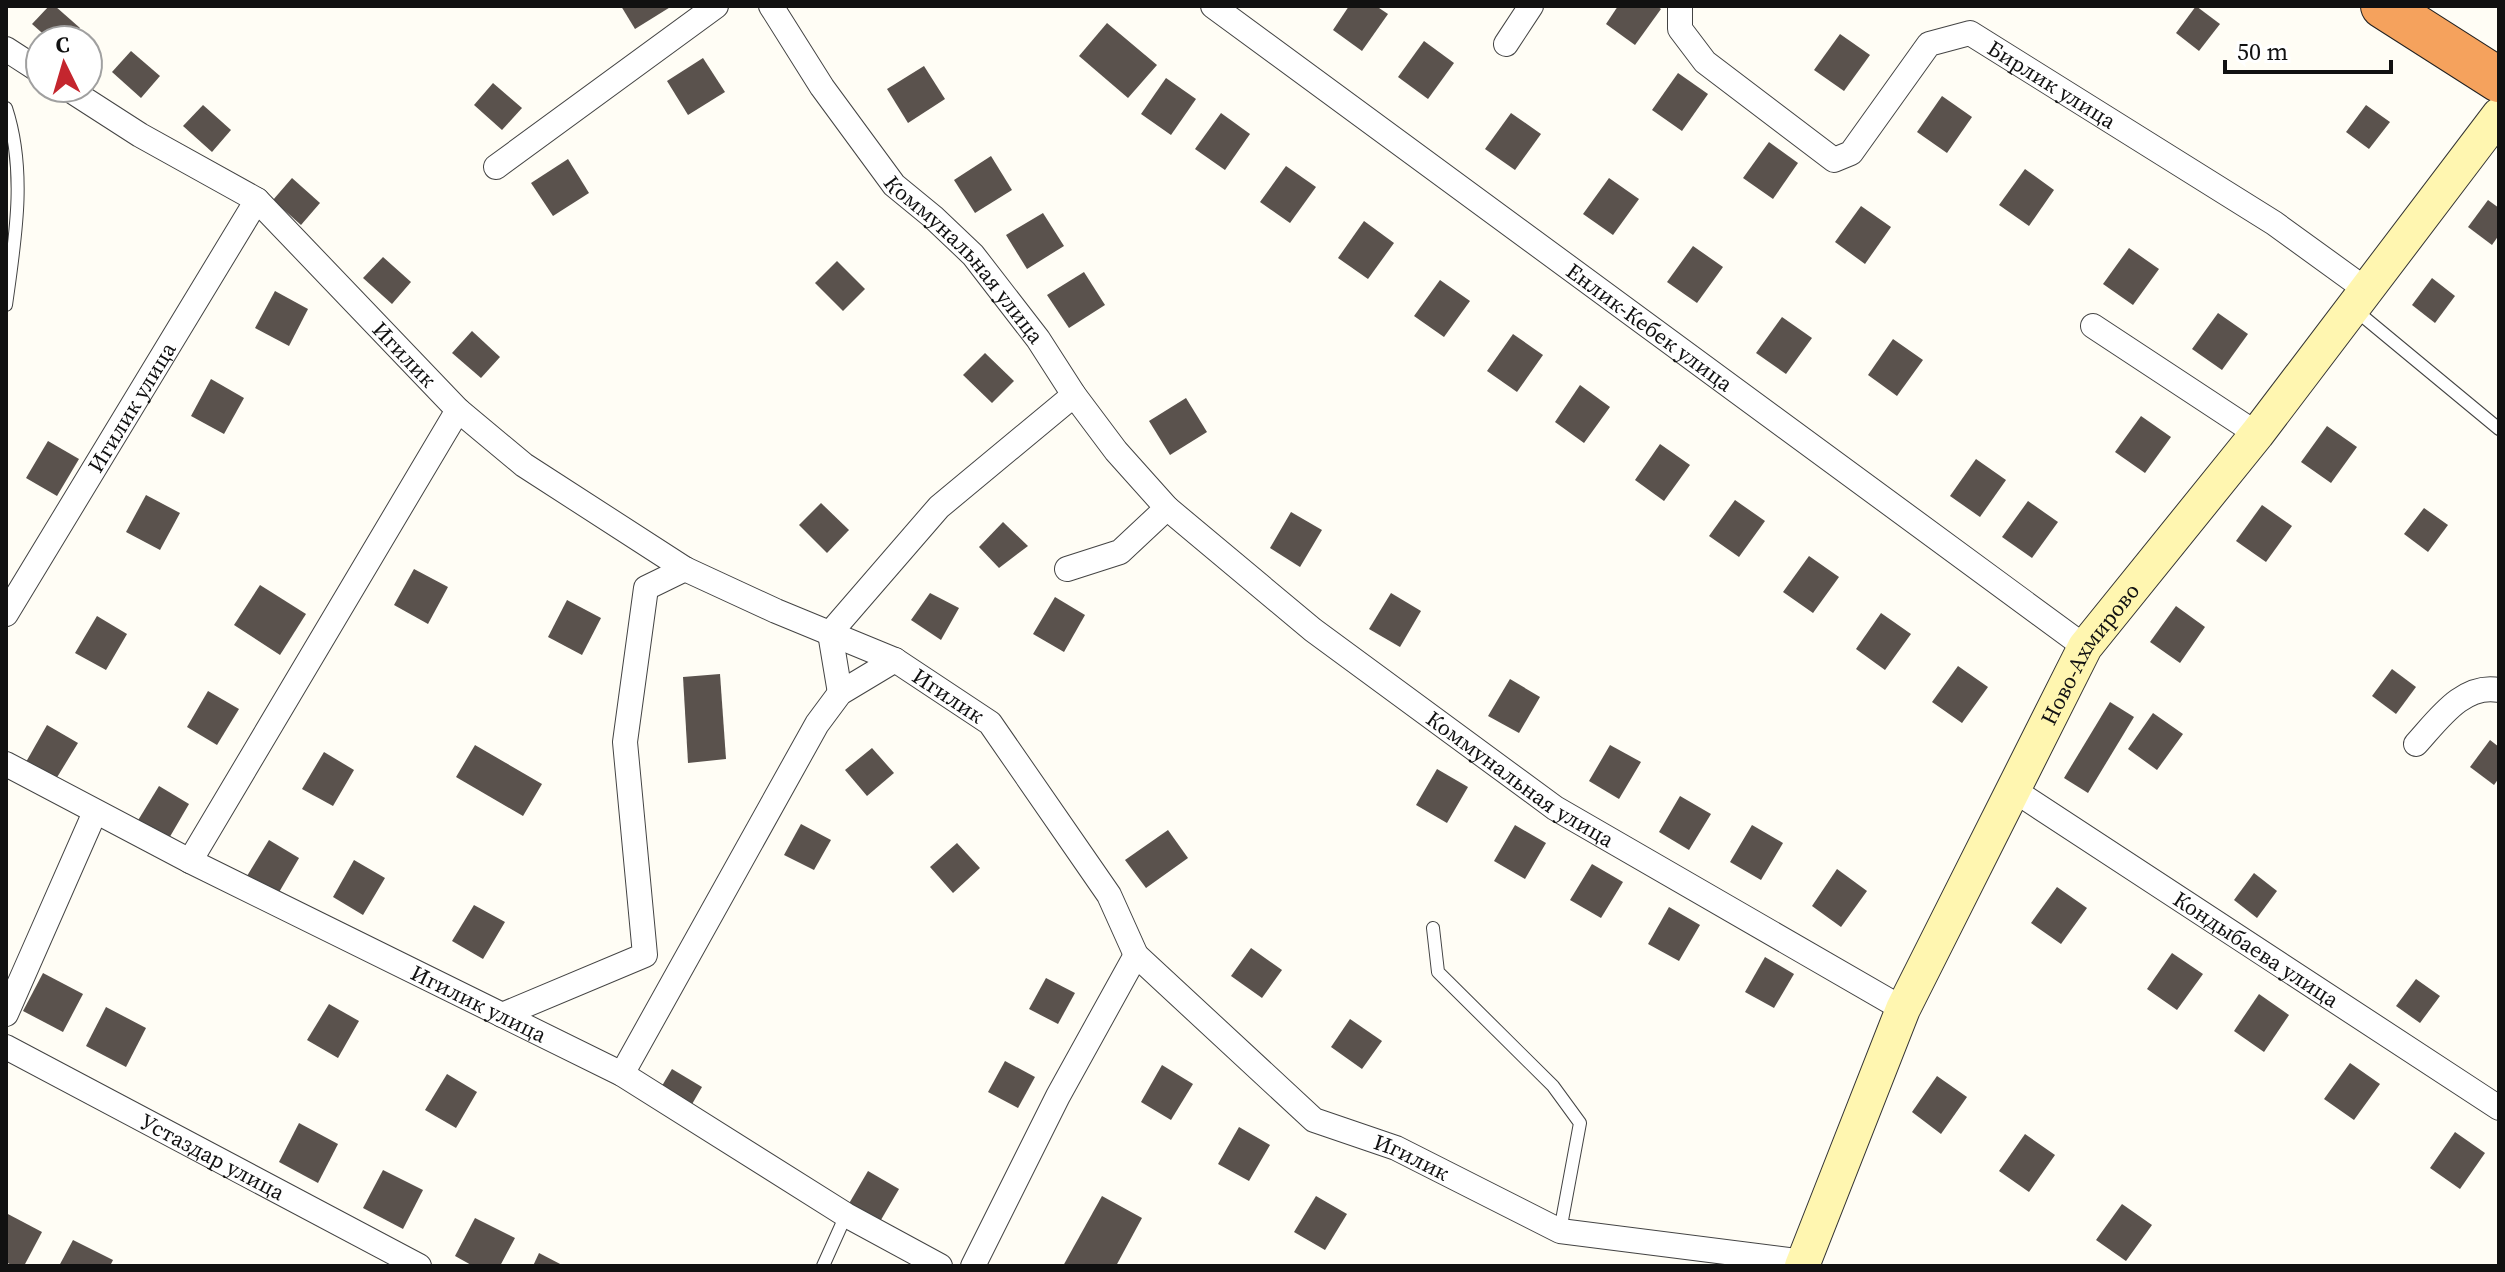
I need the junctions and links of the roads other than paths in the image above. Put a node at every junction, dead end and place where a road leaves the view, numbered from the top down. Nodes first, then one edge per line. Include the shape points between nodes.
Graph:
1 (716, 6) edge
2 (771, 6) edge
3 (1213, 6) edge
4 (1531, 6) edge
5 (1680, 6) edge
6 (2383, 6) edge
7 (1506, 44) dead end
8 (6, 49) edge
9 (24, 61) edge
10 (2499, 80) edge
11 (92, 104) edge
12 (6, 108) edge
13 (2499, 115) edge
14 (496, 167) dead end
15 (257, 200) junction
16 (2358, 298) junction
17 (6, 305) edge
18 (2093, 326) dead end
19 (1074, 395) junction
20 (458, 410) junction
21 (2499, 429) edge
22 (2257, 434) junction
23 (1167, 508) junction
24 (685, 569) junction
25 (1067, 569) dead end
26 (6, 614) edge
27 (830, 633) junction
28 (2085, 647) junction
29 (895, 660) junction
30 (2499, 690) edge
31 (840, 693) junction
32 (2416, 744) dead end
33 (6, 764) edge
34 (2012, 789) junction
35 (95, 812) junction
36 (190, 861) junction
37 (1433, 928) dead end
38 (1136, 955) junction
39 (1903, 1009) junction
40 (6, 1014) edge
41 (502, 1015) junction
42 (6, 1047) edge
43 (622, 1074) junction
44 (2499, 1108) edge
45 (846, 1215) junction
46 (1560, 1231) junction
47 (1803, 1264) edge
48 (419, 1266) edge
49 (823, 1266) edge
50 (940, 1266) edge
51 (973, 1266) edge

1 - 14 street
2 - 19 street, Коммунальная улица via 894,185 973,255
3 - 28 street, Енлик-Кебек улица
4 - 7 street
5 - 16 street, Бирлик улица via 1680,29 1705,62 1834,160 1851,153 1929,44 1970,33 2274,223
6 - 10 highway
8 - 9 street
11 - 15 street, Игилик
12 - 17 lane via 19,190
13 - 16 street, Ново-Ахмирово
15 - 20 street, Игилик
15 - 26 street, Игилик улица
16 - 21 lane
16 - 22 street, Ново-Ахмирово
18 - 22 street
19 - 23 street, Коммунальная улица
19 - 27 street via 939,507
20 - 24 street, Игилик via 524,465
20 - 36 street
22 - 28 street, Ново-Ахмирово
23 - 25 street via 1120,552
23 - 39 street, Коммунальная улица via 1313,630 1555,808
24 - 27 street, Игилик
24 - 41 street via 646,588 625,742 645,955
27 - 29 street, Игилик
27 - 31 street
28 - 34 street, Ново-Ахмирово
29 - 31 street
29 - 38 street, Игилик via 990,723 1109,895
30 - 32 street via 2486,688 2455,702
31 - 43 street via 817,724
33 - 35 street, Игилик улица
34 - 39 street, Ново-Ахмирово
34 - 44 street, Кондыбаева улица
35 - 36 street, Игилик улица
35 - 40 street
36 - 41 street, Игилик улица
37 - 46 lane via 1438,972 1553,1086 1580,1123
38 - 46 street, Игилик via 1314,1120 1396,1148
38 - 51 street
39 - 47 street, Ново-Ахмирово
41 - 43 street, Игилик улица
42 - 48 street, Устаздар улица
43 - 45 street, Игилик улица
45 - 49 lane
45 - 50 street, Игилик улица
46 - 47 street, Игилик

